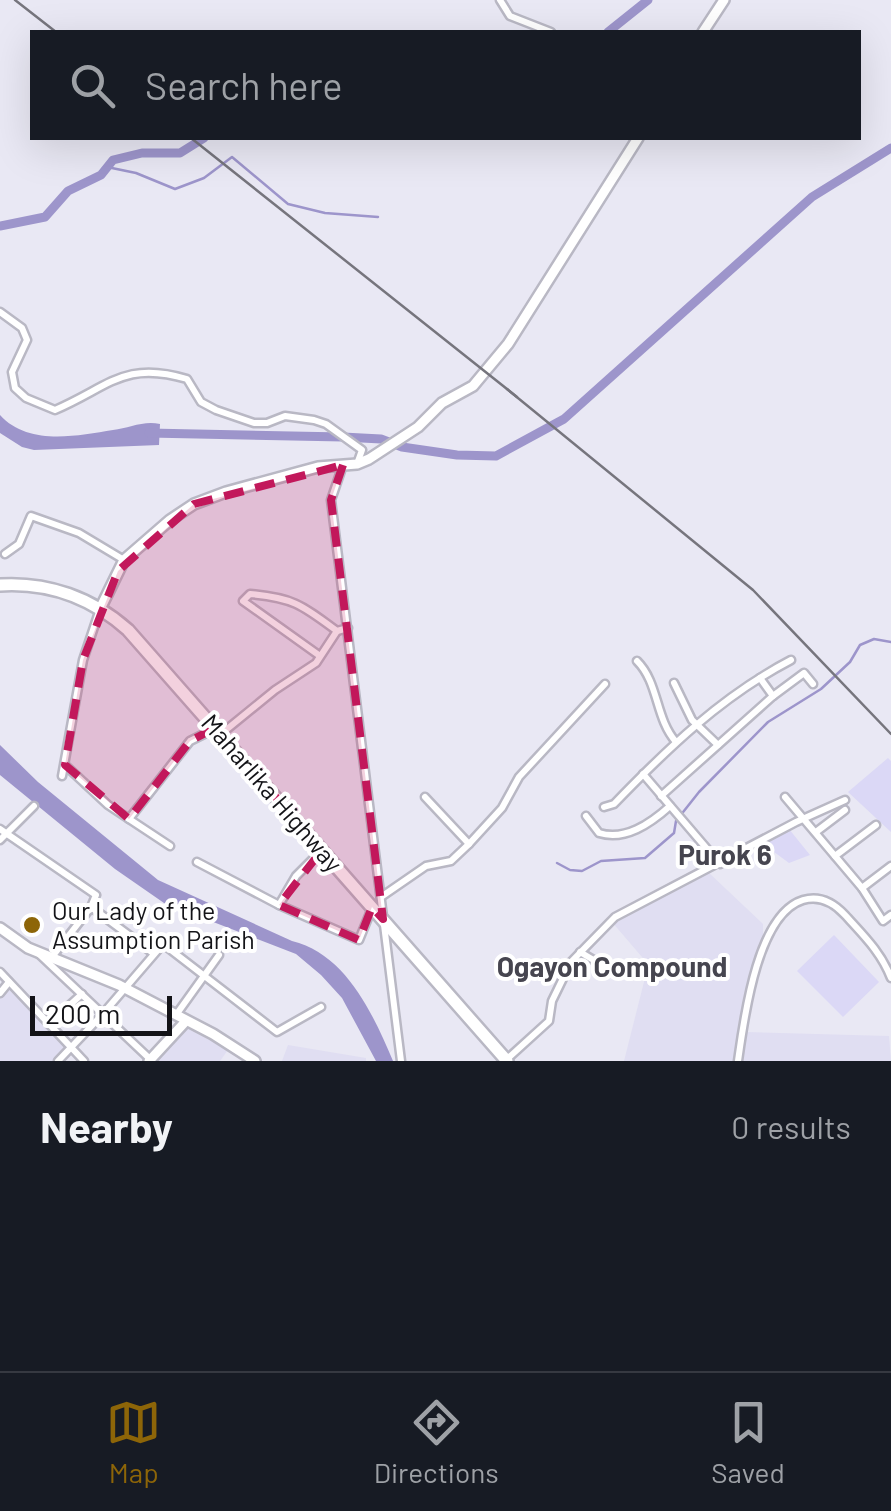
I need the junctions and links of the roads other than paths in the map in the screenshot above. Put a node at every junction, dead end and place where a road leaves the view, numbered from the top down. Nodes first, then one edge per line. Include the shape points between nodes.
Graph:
1 (500, 0) edge
2 (724, 0) edge
3 (546, 30) edge
4 (704, 30) edge
5 (637, 140) edge
6 (0, 312) edge
7 (357, 464) junction
8 (343, 465) junction
9 (5, 554) dead end
10 (124, 560) junction
11 (0, 585) edge
12 (100, 609) junction
13 (348, 628) junction
14 (338, 632) junction
15 (320, 656) junction
16 (791, 660) dead end
17 (637, 661) dead end
18 (760, 678) junction
19 (674, 683) dead end
20 (605, 684) dead end
21 (813, 684) dead end
22 (773, 696) junction
23 (697, 724) junction
24 (217, 731) junction
25 (676, 742) junction
26 (718, 745) junction
27 (65, 765) junction
28 (642, 774) junction
29 (62, 776) dead end
30 (660, 796) junction
31 (785, 796) dead end
32 (425, 797) dead end
33 (845, 800) dead end
34 (34, 806) dead end
35 (670, 806) junction
36 (604, 807) dead end
37 (845, 810) dead end
38 (586, 816) dead end
39 (130, 819) junction
40 (805, 819) junction
41 (876, 826) dead end
42 (816, 832) junction
43 (1, 834) edge
44 (469, 844) junction
45 (170, 846) dead end
46 (322, 850) junction
47 (835, 856) junction
48 (197, 862) dead end
49 (720, 864) junction
50 (891, 866) edge
51 (862, 888) junction
52 (376, 902) junction
53 (279, 905) junction
54 (91, 908) junction
55 (891, 915) edge
56 (383, 919) junction
57 (0, 928) edge
58 (37, 952) junction
59 (580, 952) junction
60 (153, 953) junction
61 (219, 955) dead end
62 (52, 957) junction
63 (612, 971) dead end
64 (0, 972) edge
65 (204, 975) junction
66 (891, 978) edge
67 (10, 982) junction
68 (125, 988) junction
69 (0, 993) edge
70 (82, 994) junction
71 (321, 1007) dead end
72 (102, 1016) junction
73 (176, 1016) junction
74 (186, 1021) junction
75 (48, 1024) junction
76 (71, 1047) junction
77 (150, 1060) edge
78 (58, 1061) edge
79 (84, 1061) edge
80 (254, 1061) edge
81 (401, 1061) edge
82 (507, 1061) edge
83 (738, 1061) edge

1 - 3 street via 510,16
2 - 4 main road
5 - 7 main road via 491,368 404,438
6 - 7 street via 27,340 12,372 15,388 43,406 55,410 126,373 167,373 187,379 201,402 254,423 285,416 326,424 362,450
7 - 8 main road
8 - 10 main road via 194,504
8 - 13 street via 331,500
9 - 10 street via 19,544 30,516 79,533
10 - 12 main road
11 - 12 highway, Maharlika Highway via 52,589
12 - 24 highway, Maharlika Highway via 135,638
12 - 27 street via 80,673
13 - 14 street
13 - 52 street
14 - 15 street
14 - 15 street via 283,597 250,594 243,601
15 - 24 street
16 - 18 street
17 - 25 street via 650,674
18 - 22 street
18 - 23 street
19 - 23 street
20 - 44 street
21 - 22 street via 804,673
22 - 26 street
23 - 25 street
23 - 26 street
24 - 39 street via 190,742
24 - 46 highway, Maharlika Highway
25 - 28 street
26 - 30 street
27 - 29 street
27 - 39 street
28 - 30 street
28 - 36 street
30 - 35 street
31 - 40 street
32 - 44 street
33 - 40 street
34 - 43 street
35 - 38 street via 626,834 604,835
35 - 49 street
37 - 42 street
39 - 45 street
40 - 42 street
40 - 49 street
41 - 47 street
42 - 47 street
43 - 54 street via 94,894
44 - 52 street
46 - 52 highway, Maharlika Highway
46 - 53 street
47 - 51 street
48 - 53 street
49 - 59 street via 620,913
50 - 51 street
51 - 55 street via 883,922
52 - 53 street via 359,940
52 - 56 highway, Maharlika Highway
54 - 60 street
54 - 62 street
56 - 81 street
56 - 82 highway, Maharlika Highway
57 - 58 main road
58 - 62 main road
58 - 70 street
59 - 63 street
59 - 82 street via 552,1001 549,1021
60 - 65 street via 163,944
60 - 68 street
61 - 65 street
62 - 68 main road
64 - 67 street
65 - 71 street via 277,1032
65 - 73 street
66 - 83 street via 879,953 837,906 815,898 792,905 771,929
67 - 69 street
67 - 75 street
68 - 72 street
68 - 73 main road
70 - 72 street
70 - 75 street
72 - 76 street
72 - 77 street
73 - 74 main road
74 - 77 main road
74 - 80 main road
75 - 76 street
76 - 78 street
76 - 79 street

